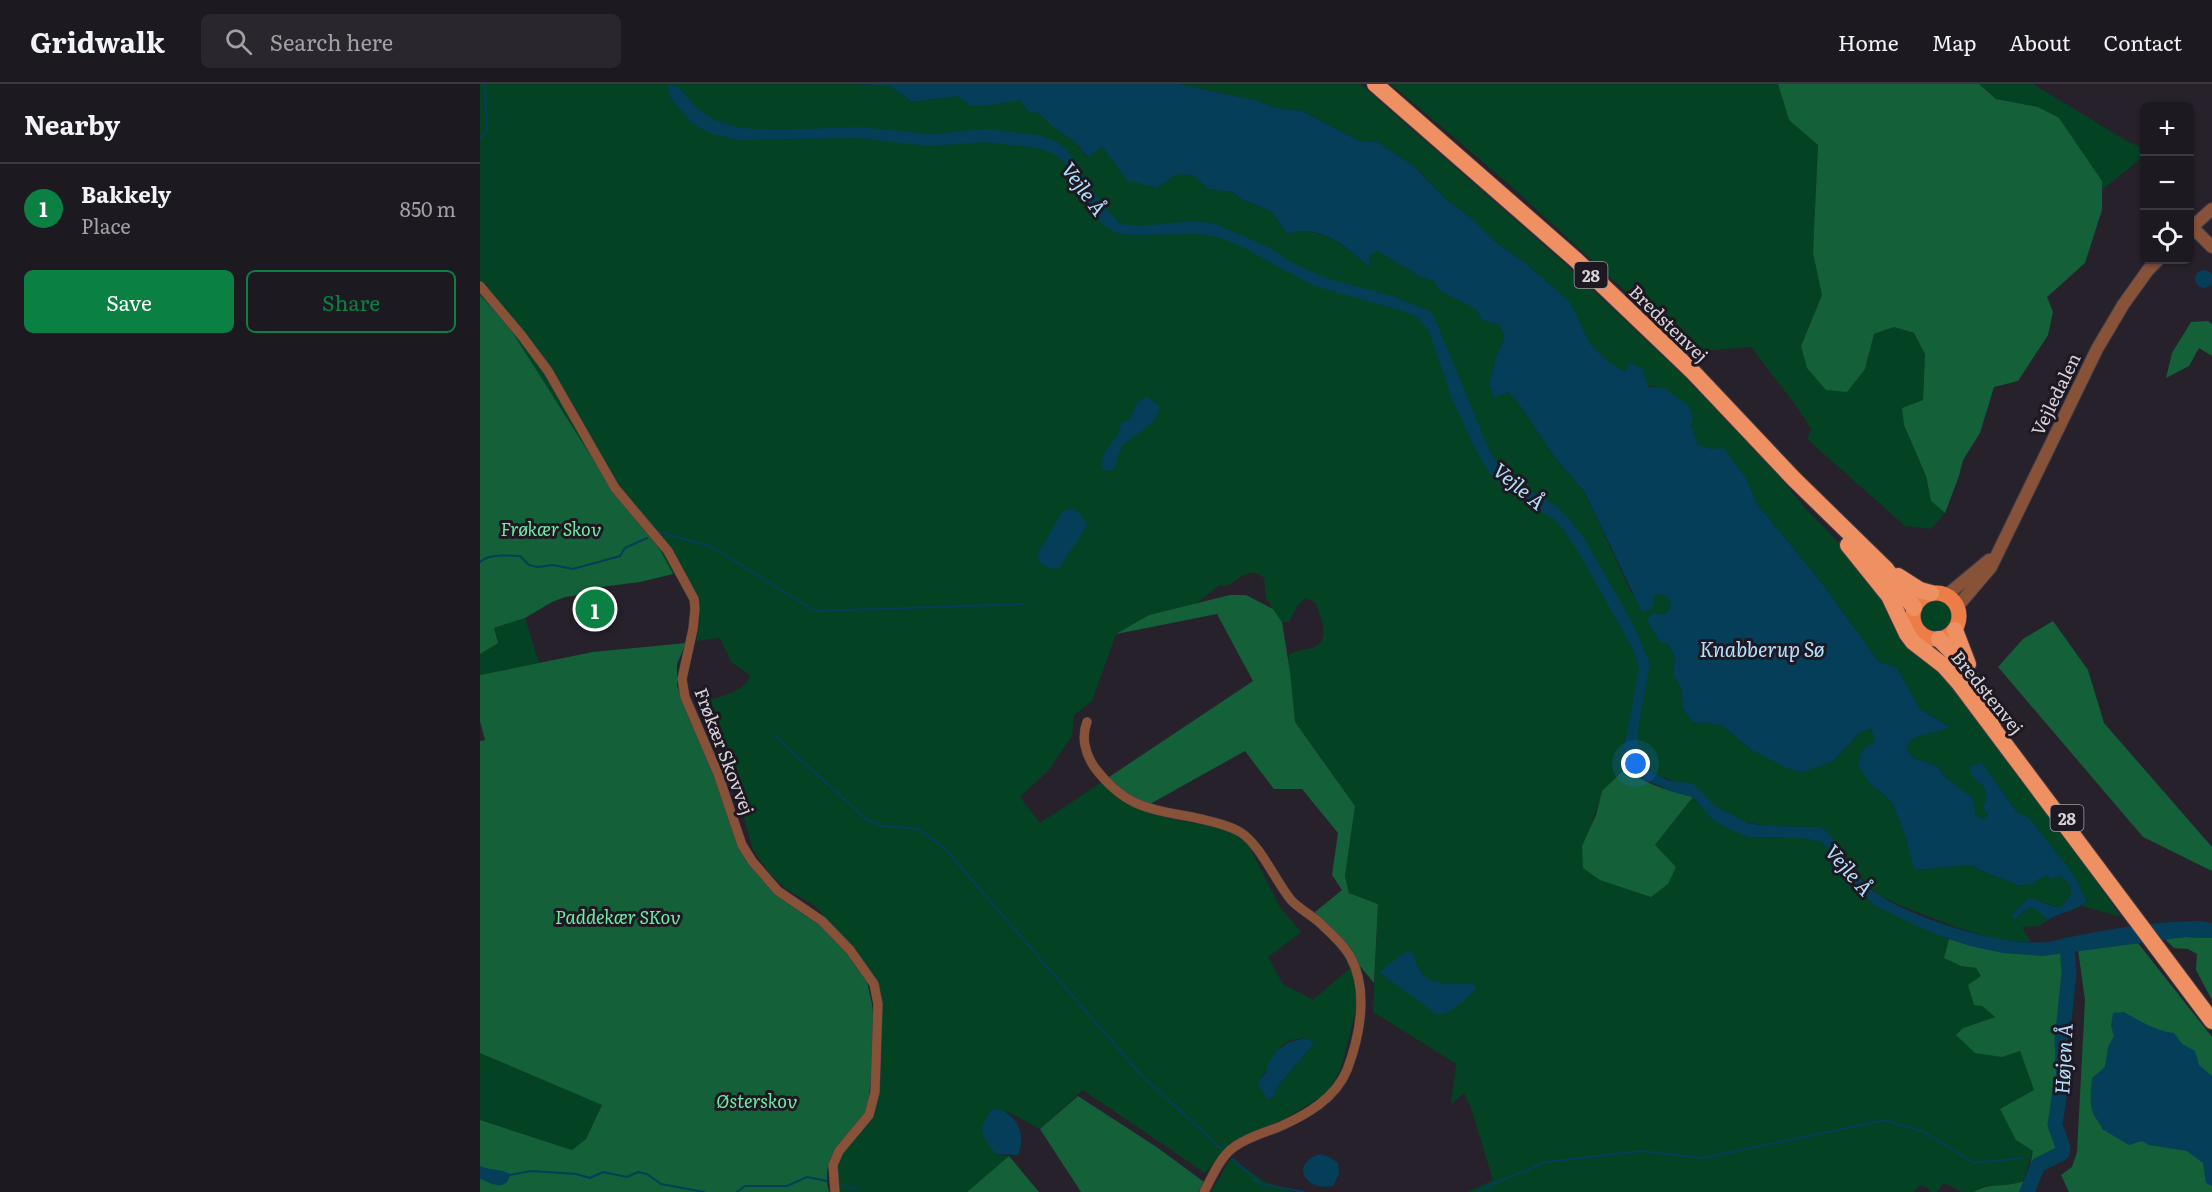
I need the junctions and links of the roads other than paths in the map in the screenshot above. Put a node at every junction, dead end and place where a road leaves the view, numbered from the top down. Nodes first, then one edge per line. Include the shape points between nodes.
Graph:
1 (1375, 84) edge
2 (2212, 209) edge
3 (2194, 225) edge
4 (2194, 231) edge
5 (2212, 247) edge
6 (2154, 264) edge
7 (480, 286) edge
8 (1794, 479) junction
9 (1886, 569) junction
10 (1945, 598) junction
11 (1914, 608) junction
12 (1955, 630) junction
13 (1939, 639) junction
14 (1977, 685) junction
15 (1087, 722) dead end
16 (2127, 906) junction
17 (2212, 1021) edge
18 (835, 1192) edge
19 (1204, 1192) edge

1 - 8 highway, Bredstenvej / 28 via 1576,260 1693,372
2 - 3 street
4 - 5 street
6 - 10 street, Vejledalen via 2123,305 2097,350 1991,567
7 - 18 street, Frøkær Skovvej via 548,372 615,488 668,551 694,599 682,689 718,774 742,845 778,891 822,921 843,943 874,984 879,1015 875,1092 869,1115 839,1151 833,1165
8 - 9 highway, Bredstenvej / 28
8 - 16 highway, Bredstenvej / 28 via 1883,588 1907,634 1955,677
9 - 10 highway, Bredstenvej / 28 via 1920,590
9 - 11 highway, Bredstenvej / 28
10 - 11 main road via 1918,600
10 - 12 main road, 28 via 1959,621
11 - 13 main road, 28 via 1912,619 1916,629 1928,638
12 - 13 main road
12 - 14 highway, Bredstenvej / 28
13 - 14 highway, Bredstenvej / 28
14 - 16 highway, Bredstenvej / 28
15 - 19 street via 1083,732 1092,763 1124,799 1141,807 1241,832 1292,901 1322,924 1349,955 1359,979 1362,997 1358,1028 1346,1071 1331,1096 1299,1117 1232,1148
16 - 17 highway, Bredstenvej / 28

